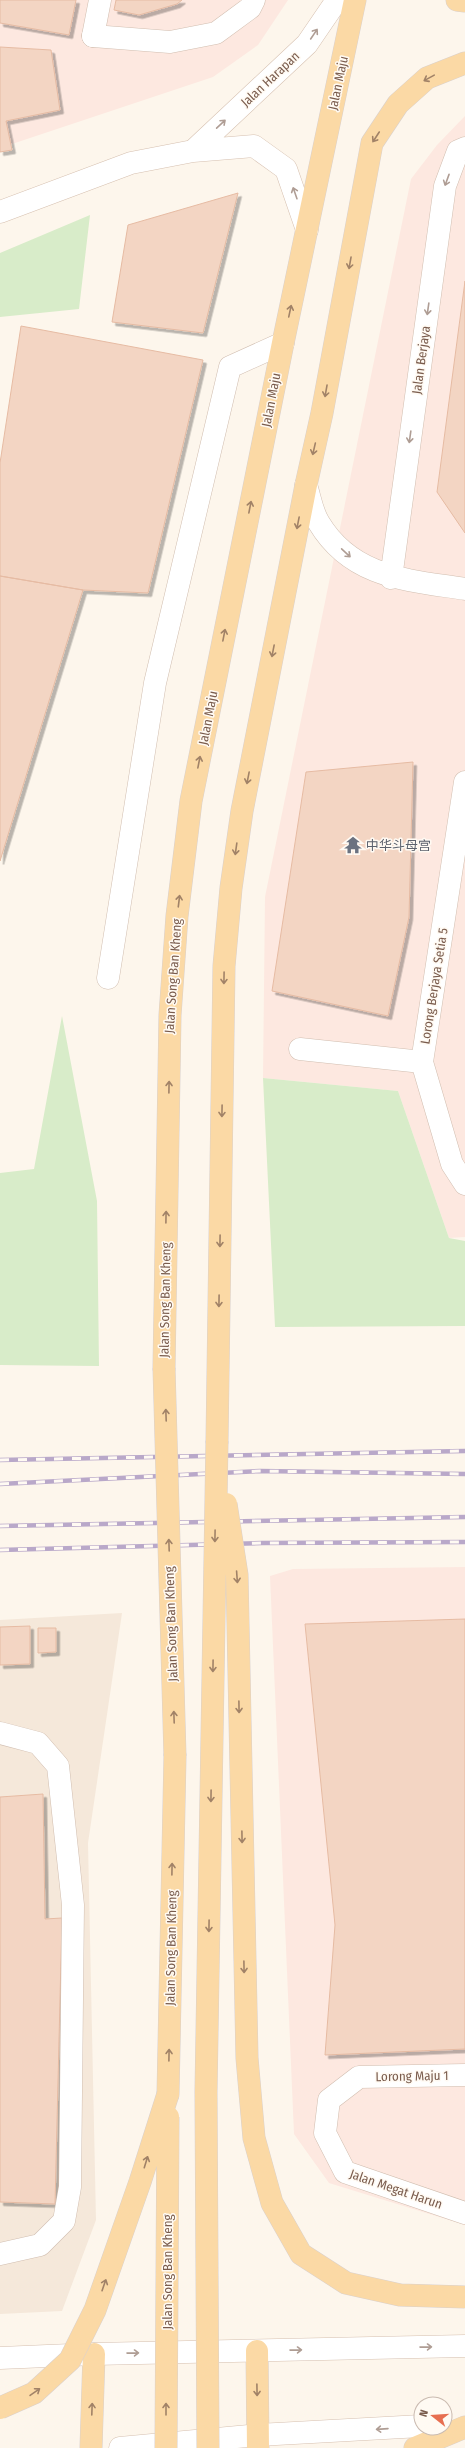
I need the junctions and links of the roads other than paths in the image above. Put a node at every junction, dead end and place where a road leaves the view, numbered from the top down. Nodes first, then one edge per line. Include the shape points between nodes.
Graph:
1 (100, 0) edge
2 (254, 0) edge
3 (337, 0) edge
4 (355, 0) edge
5 (457, 0) edge
6 (465, 1) edge
7 (465, 64) edge
8 (465, 148) edge
9 (193, 151) junction
10 (0, 212) edge
11 (308, 230) junction
12 (283, 343) junction
13 (306, 485) junction
14 (391, 578) junction
15 (465, 589) edge
16 (465, 782) edge
17 (192, 801) joint
18 (108, 978) dead end
19 (300, 1049) dead end
20 (422, 1062) junction
21 (465, 1184) edge
22 (217, 1441) junction
23 (0, 1733) edge
24 (465, 2075) edge
25 (359, 2077) joint
26 (168, 2094) junction
27 (465, 2213) edge
28 (0, 2254) edge
29 (465, 2297) edge
30 (465, 2346) edge
31 (257, 2351) junction
32 (94, 2354) junction
33 (0, 2358) edge
34 (0, 2408) edge
35 (465, 2423) edge
36 (453, 2424) edge
37 (413, 2427) edge
38 (465, 2427) edge
39 (258, 2442) edge
40 (91, 2448) edge
41 (120, 2448) edge
42 (166, 2448) edge
43 (208, 2448) edge
44 (415, 2448) edge

1 - 2 street via 93,36 170,42 216,33 250,8
9 -> 3 street, Jalan Harapan via 307,44
4 - 11 main road, Jalan Maju
5 - 6 main road
7 -> 13 main road via 427,78 398,104 372,143 324,405
8 -> 14 street, Jalan Berjaya via 458,151 445,186
9 - 10 street via 131,163
11 -> 9 street via 286,169 254,146
12 -> 11 main road, Jalan Maju
17 -> 12 main road, Jalan Maju
12 - 18 street via 230,368 155,683
13 -> 14 street via 318,522 332,540 354,560
13 -> 22 main road via 242,811 231,888 224,966
14 - 15 street
16 - 20 street, Lorong Berjaya Setia 5
26 -> 17 main road, Jalan Song Ban Kheng, bridge via 175,1756 164,1317 170,1015 177,916
19 - 20 street
20 - 21 street, Lorong Berjaya Setia 5 via 452,1164
22 -> 29 main road, bridge via 237,1575 247,2058 254,2138 272,2203 301,2254 346,2283 400,2295
22 -> 43 main road, bridge via 206,2092
23 - 28 street via 38,1743 58,1766 73,1905 70,2187 64,2221 40,2245
24 - 25 street, Lorong Maju 1
25 - 27 street, Jalan Megat Harun via 329,2100 325,2133 345,2172
34 -> 26 main road, bridge via 34,2394 70,2360 95,2310
42 -> 26 main road, Jalan Song Ban Kheng, bridge
31 -> 30 street
32 -> 31 street
31 -> 39 main road
32 - 33 street
40 -> 32 main road
35 - 36 street
37 -> 39 street
38 - 44 main road
39 - 41 street

